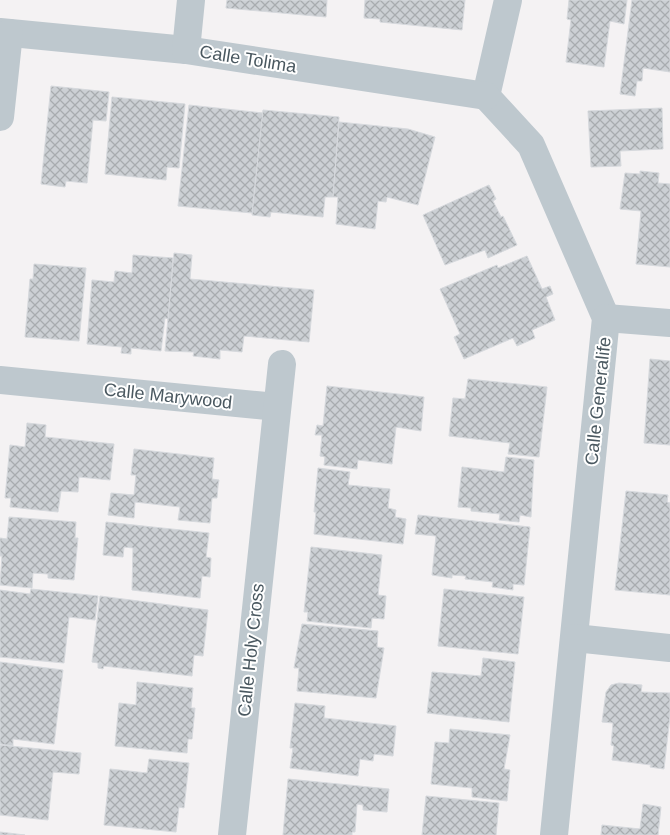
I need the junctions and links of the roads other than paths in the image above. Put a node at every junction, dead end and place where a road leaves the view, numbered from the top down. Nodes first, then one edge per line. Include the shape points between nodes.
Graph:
1 (191, 0) edge
2 (508, 0) edge
3 (4, 33) edge
4 (186, 50) junction
5 (486, 96) junction
6 (0, 117) edge
7 (606, 318) junction
8 (670, 323) edge
9 (282, 364) dead end
10 (0, 380) edge
11 (277, 407) junction
12 (575, 638) junction
13 (670, 648) edge
14 (232, 835) edge
15 (554, 835) edge

1 - 4 street
2 - 5 street
3 - 4 street, Calle Tolima
3 - 6 street
4 - 5 street, Calle Tolima
5 - 7 street, Calle Generalife via 531,146
7 - 8 street
7 - 12 street, Calle Generalife
9 - 11 street
10 - 11 street, Calle Marywood
11 - 14 street, Calle Holy Cross
12 - 13 street
12 - 15 street, Calle Generalife

